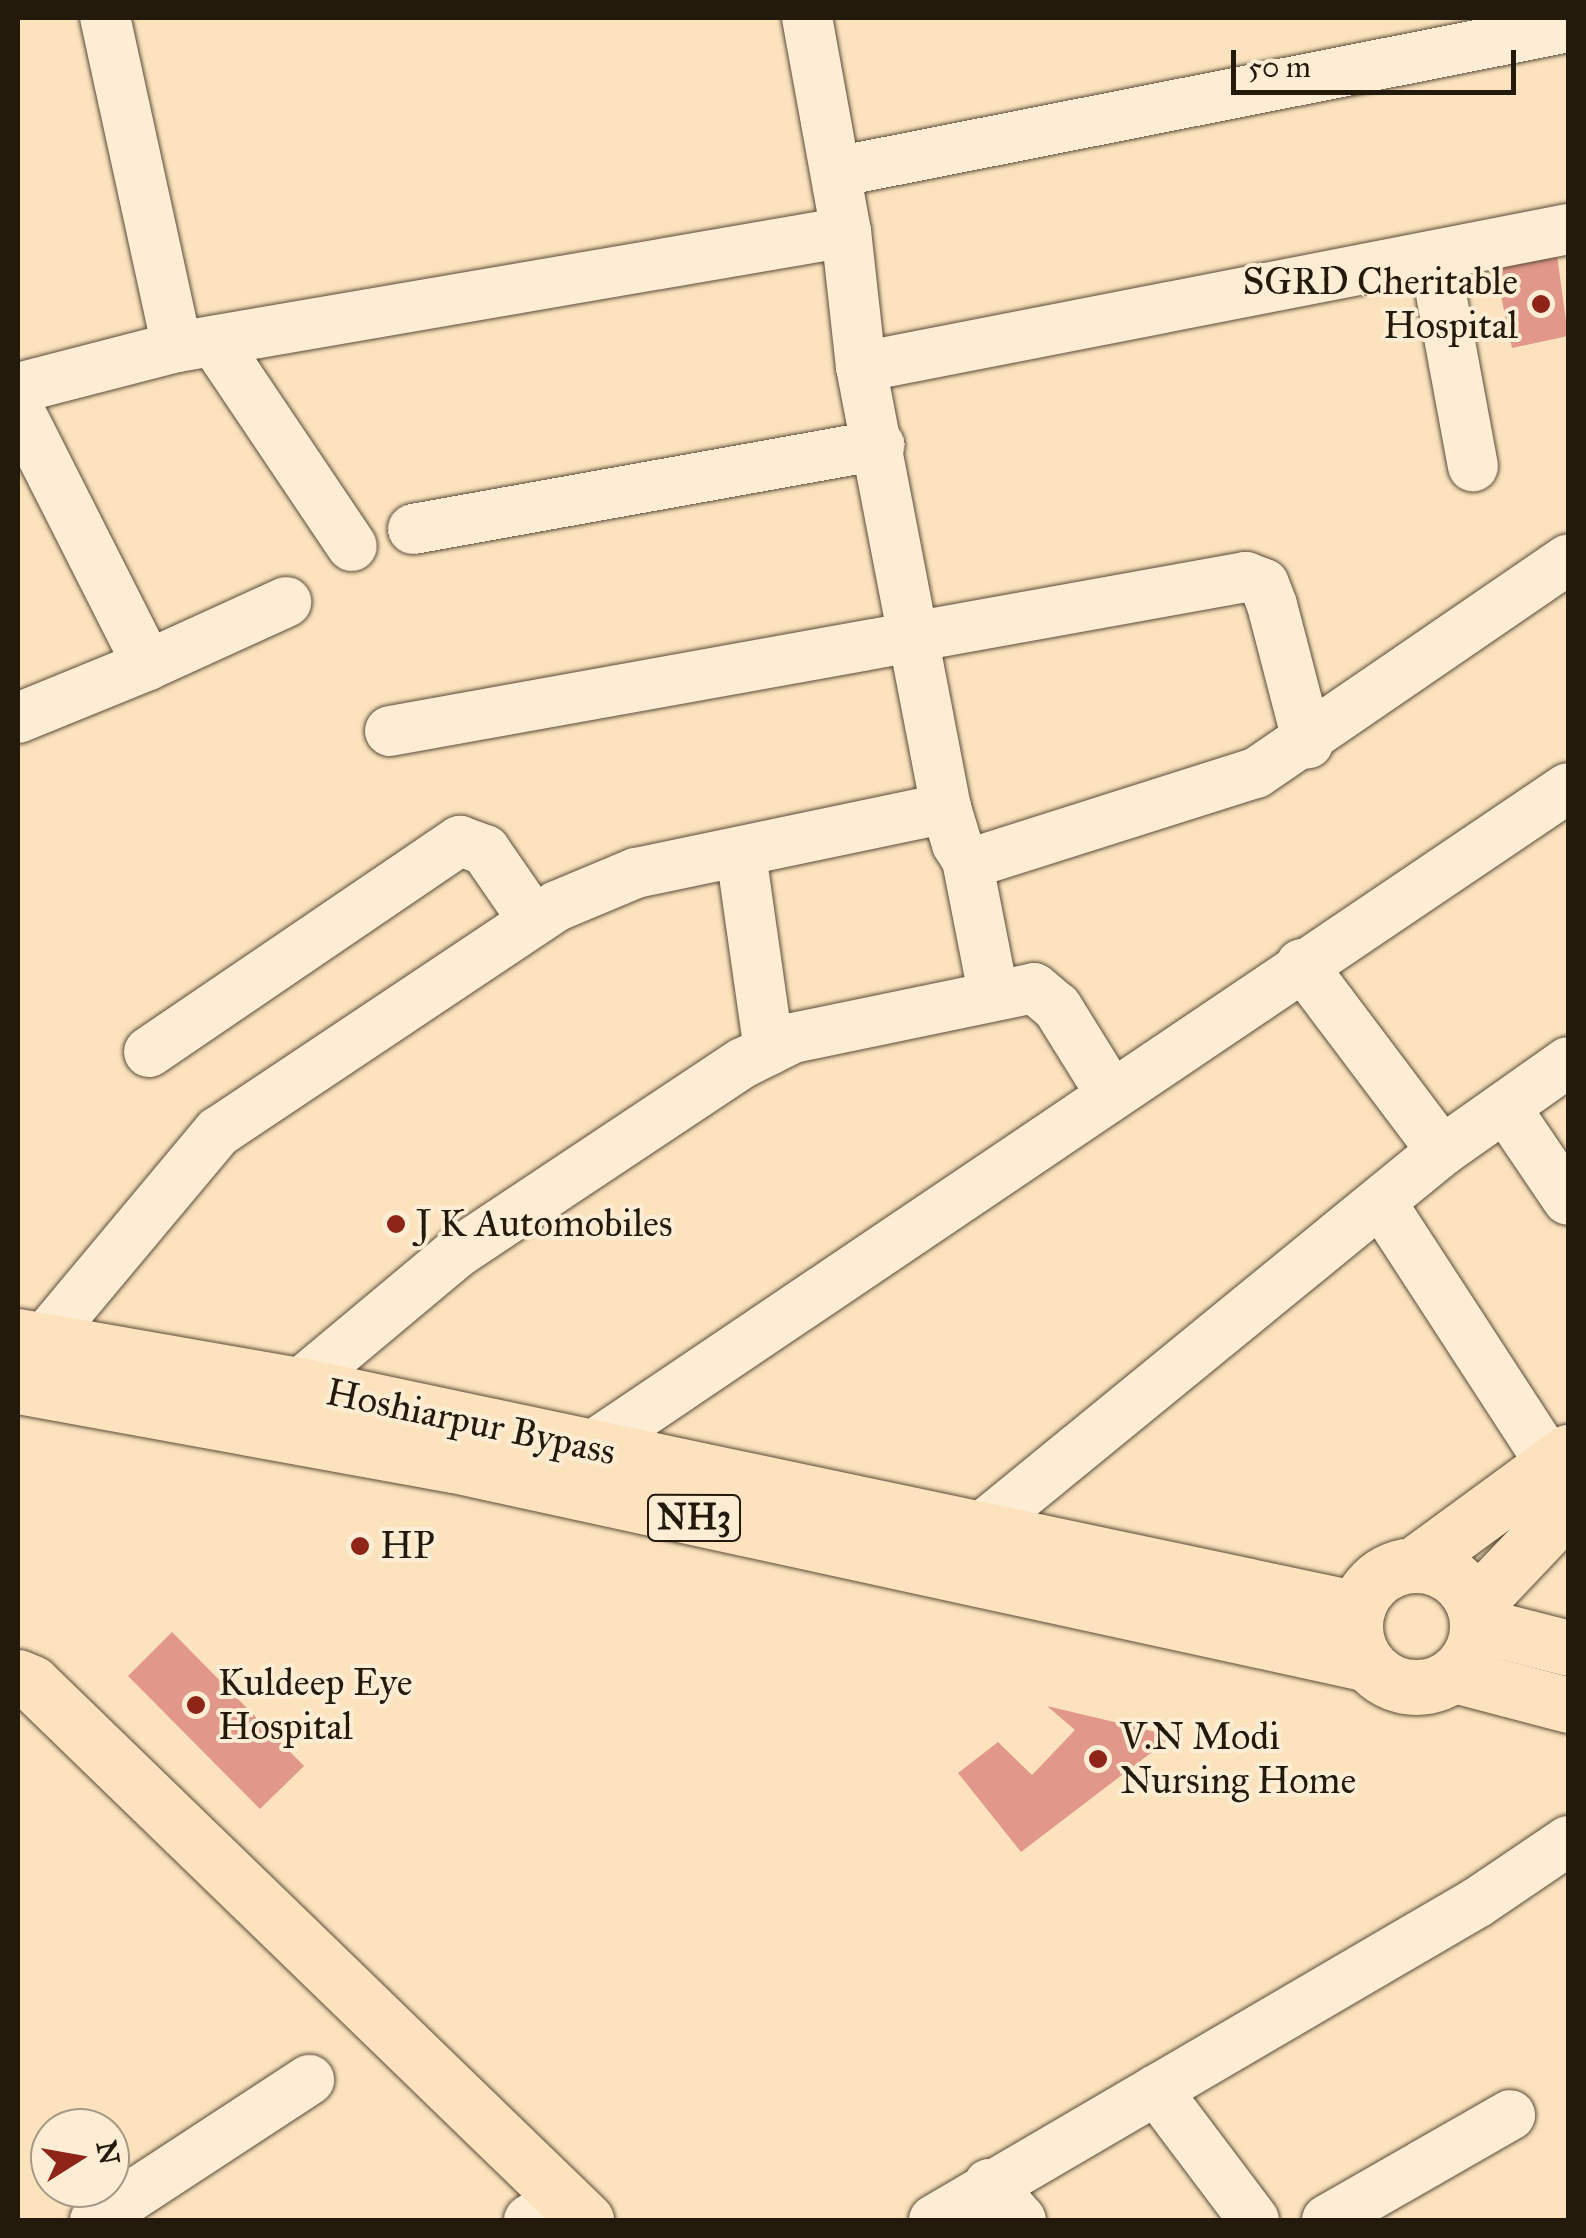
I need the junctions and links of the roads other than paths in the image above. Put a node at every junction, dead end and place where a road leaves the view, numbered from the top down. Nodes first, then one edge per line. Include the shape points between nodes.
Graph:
1 (105, 18) edge
2 (807, 18) edge
3 (1568, 27) edge
4 (836, 172) junction
5 (1568, 230) edge
6 (846, 232) junction
7 (1434, 256) junction
8 (195, 344) junction
9 (861, 367) junction
10 (18, 388) edge
11 (18, 408) edge
12 (880, 445) junction
13 (1473, 466) dead end
14 (413, 529) dead end
15 (352, 546) dead end
16 (1568, 558) edge
17 (286, 602) dead end
18 (912, 635) junction
19 (148, 665) junction
20 (21, 711) edge
21 (390, 731) dead end
22 (1308, 743) junction
23 (1568, 788) edge
24 (946, 808) junction
25 (741, 854) junction
26 (967, 860) junction
27 (534, 921) junction
28 (1302, 964) junction
29 (993, 993) junction
30 (769, 1050) junction
31 (149, 1052) dead end
32 (1568, 1062) edge
33 (1111, 1094) junction
34 (1506, 1107) junction
35 (1442, 1151) junction
36 (1568, 1200) edge
37 (1382, 1204) junction
38 (26, 1354) edge
39 (299, 1386) junction
40 (460, 1444) junction
41 (592, 1447) junction
42 (1564, 1478) edge
43 (982, 1527) junction
44 (1415, 1564) junction
45 (1358, 1609) junction
46 (1476, 1615) junction
47 (1568, 1648) edge
48 (1368, 1664) junction
49 (22, 1667) edge
50 (1454, 1675) junction
51 (1568, 1705) edge
52 (1568, 1841) edge
53 (309, 2080) dead end
54 (1156, 2090) junction
55 (1510, 2115) dead end
56 (1005, 2202) edge
57 (560, 2214) edge
58 (95, 2220) edge
59 (934, 2220) edge
60 (1254, 2220) edge
61 (1327, 2220) edge

1 - 8 street
2 - 4 street
3 - 4 street
4 - 6 street
5 - 7 street
6 - 8 street
6 - 9 street
7 - 9 street
7 - 13 street
8 - 10 street
8 - 15 street
9 - 12 street
11 - 19 street
12 - 14 street
12 - 18 street
16 - 22 street
17 - 19 street
18 - 21 street
18 - 22 street via 1246,577 1264,584 1272,604
18 - 24 street
19 - 20 street
22 - 26 street via 1220,787
23 - 28 street
24 - 25 street
24 - 26 street
25 - 27 street via 636,873
25 - 30 street
26 - 29 street
27 - 31 street via 484,850 460,841
27 - 38 street via 218,1132
28 - 33 street
28 - 35 street
29 - 30 street via 819,1031
29 - 33 street via 1024,987 1046,992
30 - 39 street via 458,1252
32 - 34 street
33 - 41 street
34 - 35 street
34 - 36 street
35 - 37 street
37 - 42 street
37 - 43 street
38 - 39 main road, Hoshiarpur Bypass / NH3
38 - 40 main road, NH3
39 - 40 main road, Hoshiarpur Bypass / NH3
40 - 41 main road, Hoshiarpur Bypass / NH3
40 - 48 main road, NH3
41 - 43 main road, Hoshiarpur Bypass / NH3
42 - 44 main road
42 - 46 main road
43 - 45 main road, NH3
44 - 45 main road via 1379,1577
44 - 46 main road via 1451,1576
45 - 48 main road via 1355,1628
46 - 47 main road
46 - 50 main road via 1476,1644
48 - 50 main road, NH3 via 1399,1685 1437,1685
49 - 57 main road
50 - 51 main road
52 - 54 street via 1478,1902
53 - 58 street
54 - 56 street
54 - 60 street
55 - 61 street
56 - 59 street

